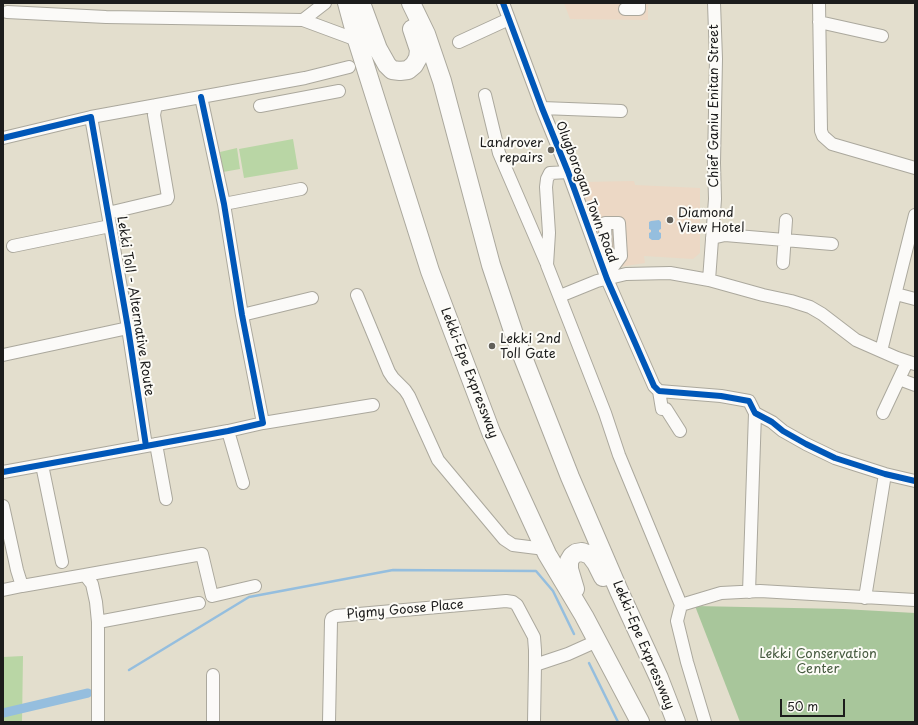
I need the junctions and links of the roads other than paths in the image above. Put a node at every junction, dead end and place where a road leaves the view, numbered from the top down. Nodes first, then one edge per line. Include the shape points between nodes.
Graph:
1 (325, 3) edge
2 (347, 3) edge
3 (361, 3) edge
4 (404, 3) edge
5 (412, 3) edge
6 (502, 3) edge
7 (639, 3) edge
8 (714, 3) edge
9 (819, 3) edge
10 (625, 9) dead end
11 (7, 12) dead end
12 (509, 19) junction
13 (303, 20) junction
14 (819, 22) junction
15 (882, 36) dead end
16 (357, 40) junction
17 (459, 42) dead end
18 (349, 66) dead end
19 (305, 78) junction
20 (339, 91) dead end
21 (486, 95) dead end
22 (310, 97) junction
23 (201, 98) junction
24 (156, 105) junction
25 (260, 106) dead end
26 (542, 108) junction
27 (621, 111) dead end
28 (91, 117) junction
29 (3, 138) edge
30 (915, 168) edge
31 (568, 172) junction
32 (301, 189) dead end
33 (224, 204) junction
34 (108, 213) junction
35 (915, 215) edge
36 (786, 220) dead end
37 (604, 223) junction
38 (586, 225) junction
39 (110, 226) junction
40 (619, 236) junction
41 (712, 238) junction
42 (784, 240) junction
43 (832, 244) dead end
44 (13, 246) dead end
45 (606, 248) junction
46 (621, 256) junction
47 (783, 263) dead end
48 (547, 265) junction
49 (608, 274) junction
50 (709, 280) junction
51 (896, 294) junction
52 (357, 295) dead end
53 (560, 296) junction
54 (312, 298) dead end
55 (915, 299) edge
56 (242, 315) junction
57 (128, 328) junction
58 (881, 351) junction
59 (3, 355) edge
60 (911, 363) edge
61 (899, 379) junction
62 (915, 385) edge
63 (657, 389) junction
64 (373, 405) dead end
65 (883, 412) dead end
66 (755, 413) junction
67 (263, 423) junction
68 (680, 431) dead end
69 (228, 432) junction
70 (151, 445) junction
71 (42, 464) junction
72 (3, 472) edge
73 (885, 474) junction
74 (915, 481) edge
75 (242, 483) dead end
76 (166, 499) dead end
77 (3, 506) edge
78 (545, 549) junction
79 (62, 562) dead end
80 (85, 575) junction
81 (22, 586) junction
82 (255, 586) dead end
83 (3, 590) edge
84 (749, 592) junction
85 (865, 598) junction
86 (915, 600) edge
87 (199, 603) dead end
88 (681, 605) junction
89 (584, 616) junction
90 (632, 618) junction
91 (98, 622) junction
92 (597, 641) junction
93 (535, 665) junction
94 (213, 675) dead end
95 (98, 722) edge
96 (213, 722) edge
97 (329, 722) edge
98 (534, 722) edge
99 (640, 722) edge
100 (676, 722) edge
101 (705, 722) edge

1 - 13 street
2 - 16 highway, Lekki-Epe Expressway
3 - 4 highway via 383,59 392,70 400,72 414,65 419,50
5 - 90 highway, Lekki-Epe Expressway via 442,81 491,265 516,337 570,477
6 - 12 street, Olugborogan Town Road
7 - 10 street via 639,9
8 - 41 street, Chief Ganiu Enitan Street via 715,199
9 - 14 street
11 - 13 street via 106,17
12 - 17 street
12 - 26 street, Olugborogan Town Road
13 - 16 street
14 - 15 street
14 - 30 street via 821,131 824,136 832,144
16 - 78 highway, Lekki-Epe Expressway via 430,271 491,432
18 - 19 street
19 - 22 street
19 - 23 street
20 - 22 street
21 - 48 street via 499,153
22 - 25 street
23 - 24 street
23 - 33 street
24 - 28 street
24 - 34 street via 154,114 168,197
26 - 27 street
26 - 31 street, Olugborogan Town Road
28 - 29 street
28 - 34 street, Lekki Toll - Alternative Route
31 - 38 street, Olugborogan Town Road
31 - 48 street via 550,173 547,179
32 - 33 street
33 - 56 street
34 - 39 street, Lekki Toll - Alternative Route
35 - 51 street
36 - 42 street
37 - 38 street
37 - 40 street via 619,222
37 - 45 street
38 - 49 street, Olugborogan Town Road
39 - 44 street
39 - 57 street, Lekki Toll - Alternative Route
40 - 45 street
40 - 46 street
41 - 42 street via 725,235
41 - 50 street, Chief Ganiu Enitan Street
42 - 43 street
42 - 47 street
45 - 46 street
45 - 49 street
46 - 49 street
48 - 53 street
49 - 50 street via 670,273
49 - 53 street via 598,281
49 - 63 street, Olugborogan Town Road
50 - 58 street via 810,307 856,340
51 - 55 street
51 - 58 street
52 - 78 street via 388,372 409,396 438,460 504,539 513,545
53 - 88 street via 620,455
54 - 56 street
56 - 67 street
57 - 59 street
57 - 70 street, Lekki Toll - Alternative Route
58 - 60 street
60 - 61 street
61 - 62 street
61 - 65 street
63 - 66 street via 749,401
63 - 68 street, Olugborogan Town Road via 662,409 666,410
64 - 67 street
66 - 73 street via 795,438 835,458
66 - 84 street
67 - 69 street
69 - 70 street
69 - 75 street
70 - 71 street
70 - 76 street, Lekki Toll - Alternative Route
71 - 72 street
71 - 79 street
73 - 74 street
73 - 85 street
77 - 81 street
78 - 89 highway, Lekki-Epe Expressway
80 - 81 street
80 - 82 street via 202,554 212,596
80 - 91 street via 92,584
81 - 83 street
84 - 85 street
84 - 88 street via 721,593
85 - 86 street
87 - 91 street
88 - 101 street via 677,621
89 - 90 highway via 569,569 572,556 582,552 590,555 618,606
89 - 92 highway, Lekki-Epe Expressway
90 - 100 highway, Lekki-Epe Expressway
91 - 95 street
92 - 93 street
92 - 99 highway, Lekki-Epe Expressway
93 - 97 street, Pigmy Goose Place via 534,637 513,602 336,616 331,621
93 - 98 street
94 - 96 street

